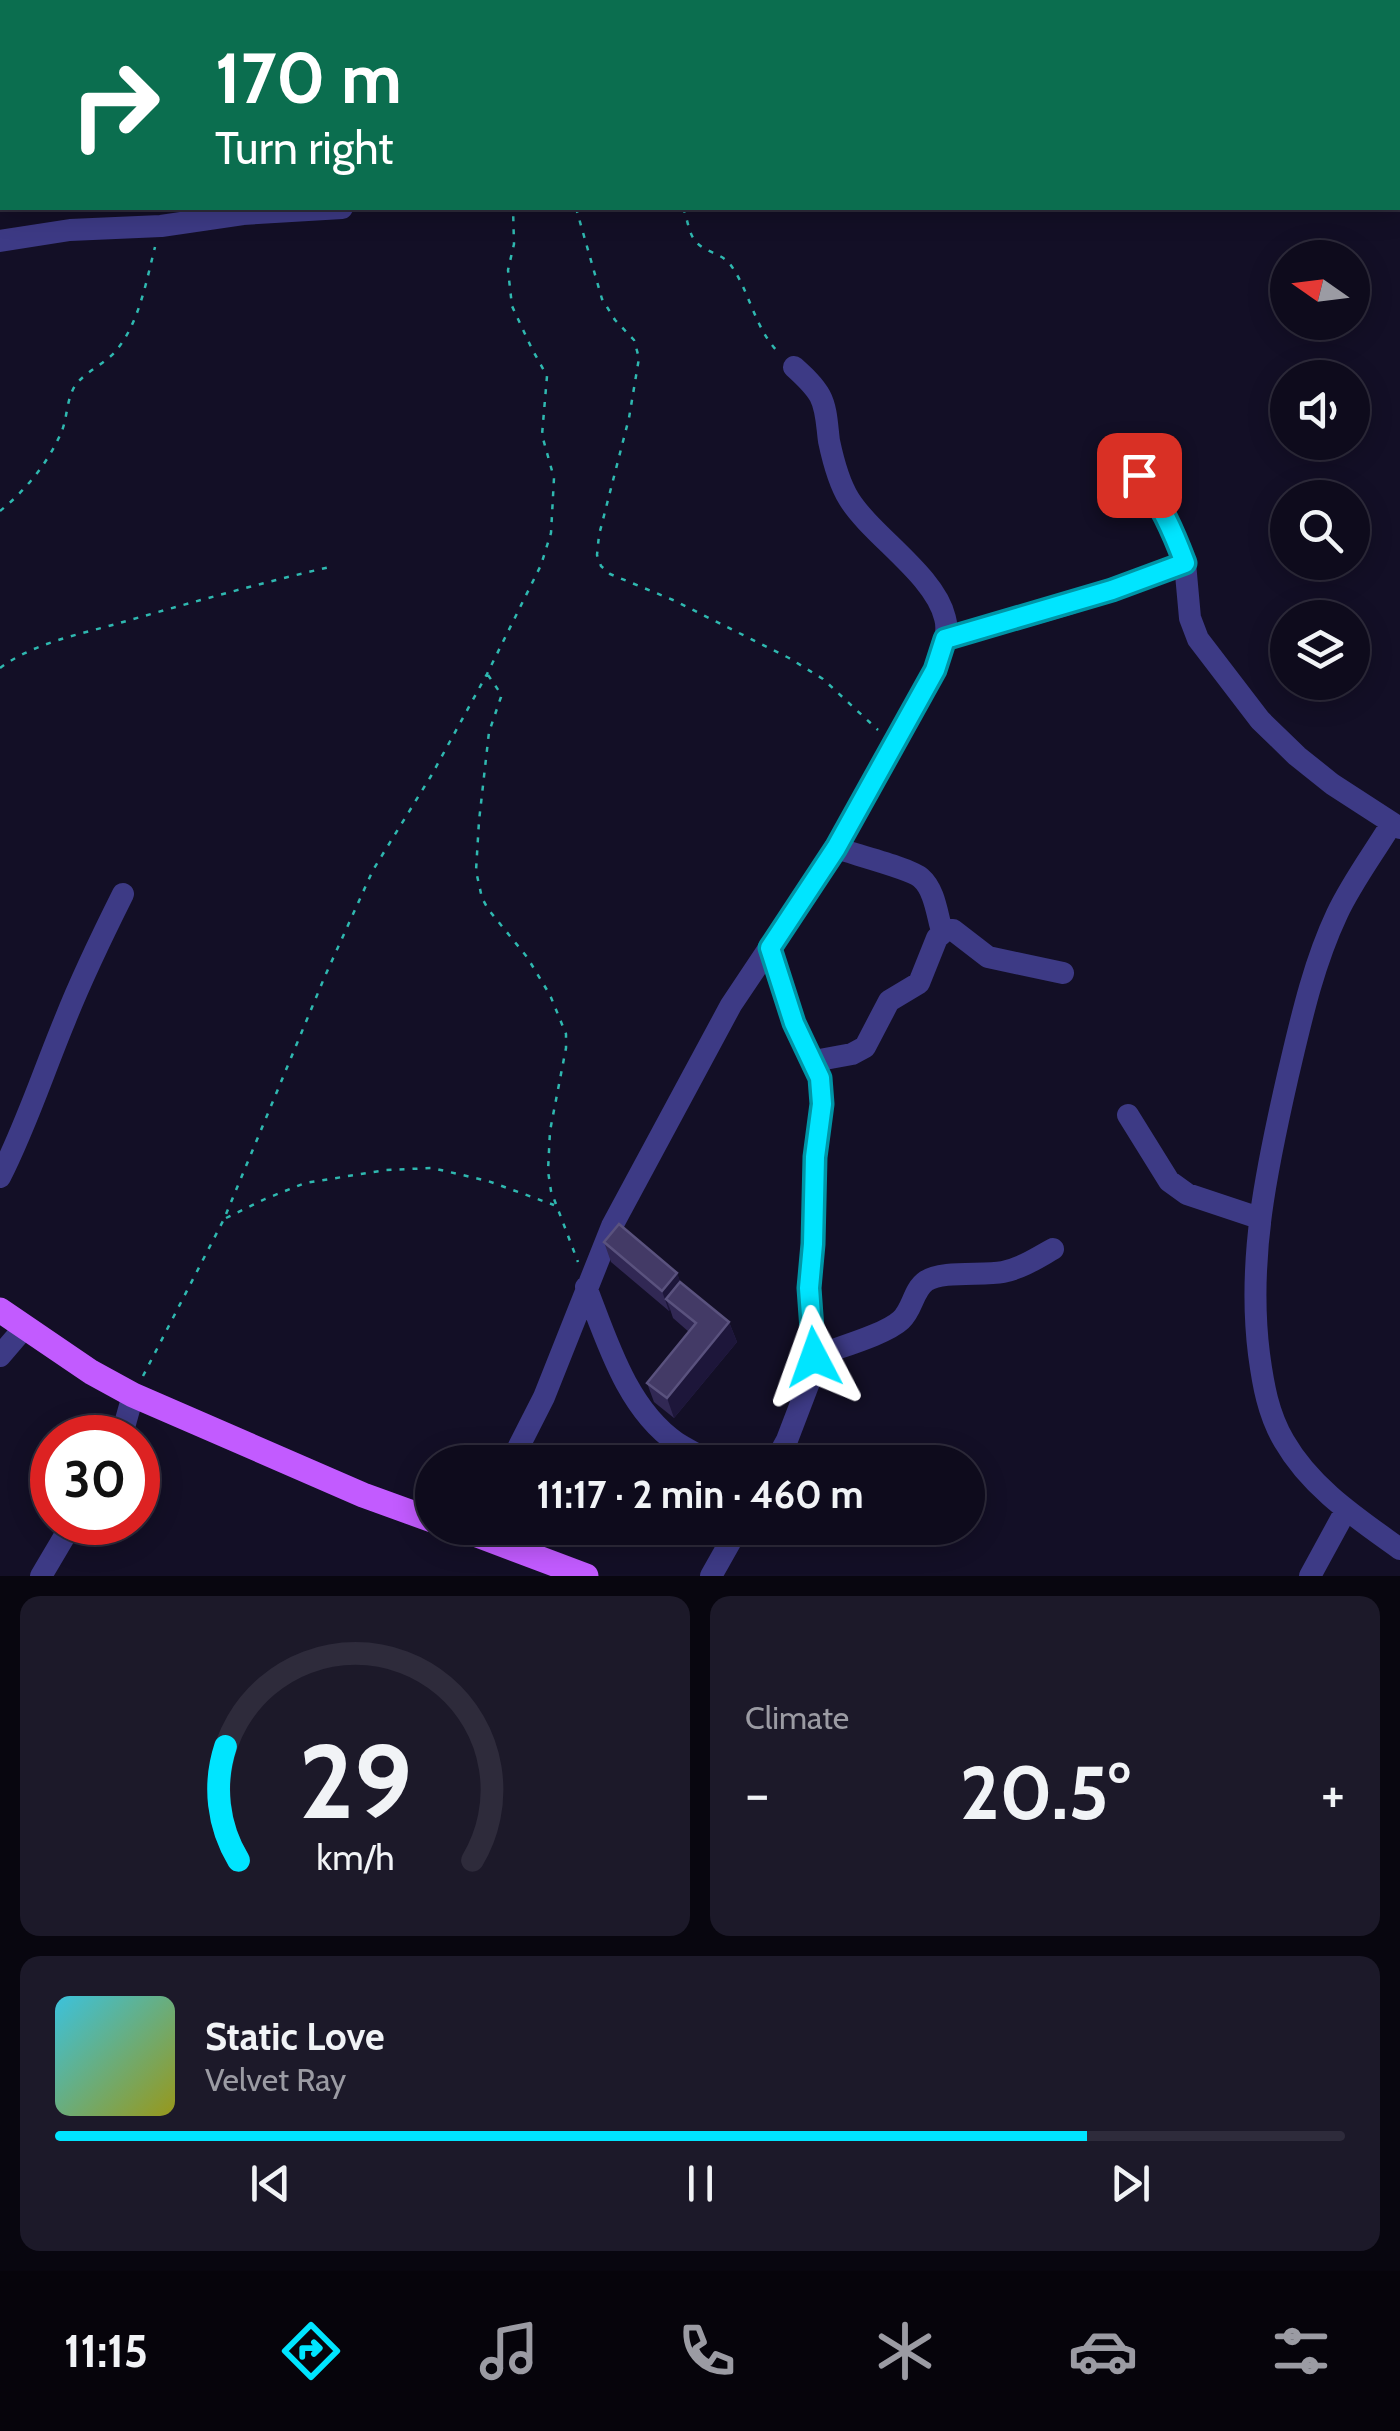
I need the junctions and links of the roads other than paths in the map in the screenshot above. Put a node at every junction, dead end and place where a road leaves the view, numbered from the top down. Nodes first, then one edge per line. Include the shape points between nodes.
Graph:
1 (309, 210) edge
2 (118, 215) edge
3 (0, 241) edge
4 (794, 368) road end
5 (1125, 454) dead end
6 (1185, 563) junction
7 (945, 639) junction
8 (1396, 825) edge
9 (836, 848) junction
10 (123, 894) dead end
11 (942, 931) junction
12 (770, 948) junction
13 (1064, 974) dead end
14 (814, 1061) junction
15 (1128, 1114) dead end
16 (0, 1177) edge
17 (1259, 1218) junction
18 (1053, 1249) dead end
19 (586, 1287) junction
20 (0, 1310) edge
21 (24, 1328) junction
22 (0, 1356) edge
23 (814, 1357) junction
24 (133, 1395) junction
25 (127, 1415) edge
26 (520, 1445) edge
27 (681, 1445) edge
28 (784, 1445) edge
29 (1346, 1510) junction
30 (415, 1514) edge
31 (59, 1545) edge
32 (510, 1545) edge
33 (728, 1545) edge
34 (1400, 1549) edge
35 (41, 1576) edge
36 (586, 1576) edge
37 (711, 1576) edge
38 (1310, 1576) edge

1 - 2 street via 161,226
2 - 3 street
4 - 7 street via 821,397 844,490 938,599
5 - 6 street via 1155,496
6 - 7 street
6 - 8 street via 1198,639 1260,720 1332,784
7 - 9 street via 935,670
8 - 17 street via 1337,914 1307,992
9 - 11 street via 922,878
9 - 12 street
10 - 16 street
11 - 13 street via 953,930 988,957
11 - 14 street via 923,978 889,1001 865,1047
12 - 14 street
12 - 19 street via 612,1226
14 - 23 street via 822,1104 809,1288
15 - 17 street via 1169,1181
17 - 29 street via 1254,1290 1264,1390 1282,1439 1308,1476
18 - 23 street via 1005,1272 927,1280 899,1322
19 - 26 street
19 - 27 street via 624,1379 647,1416
20 - 21 main road
21 - 22 street
21 - 24 main road
23 - 28 street
24 - 25 street
24 - 30 main road
29 - 34 street
29 - 38 street
31 - 35 street
32 - 36 main road
33 - 37 street

